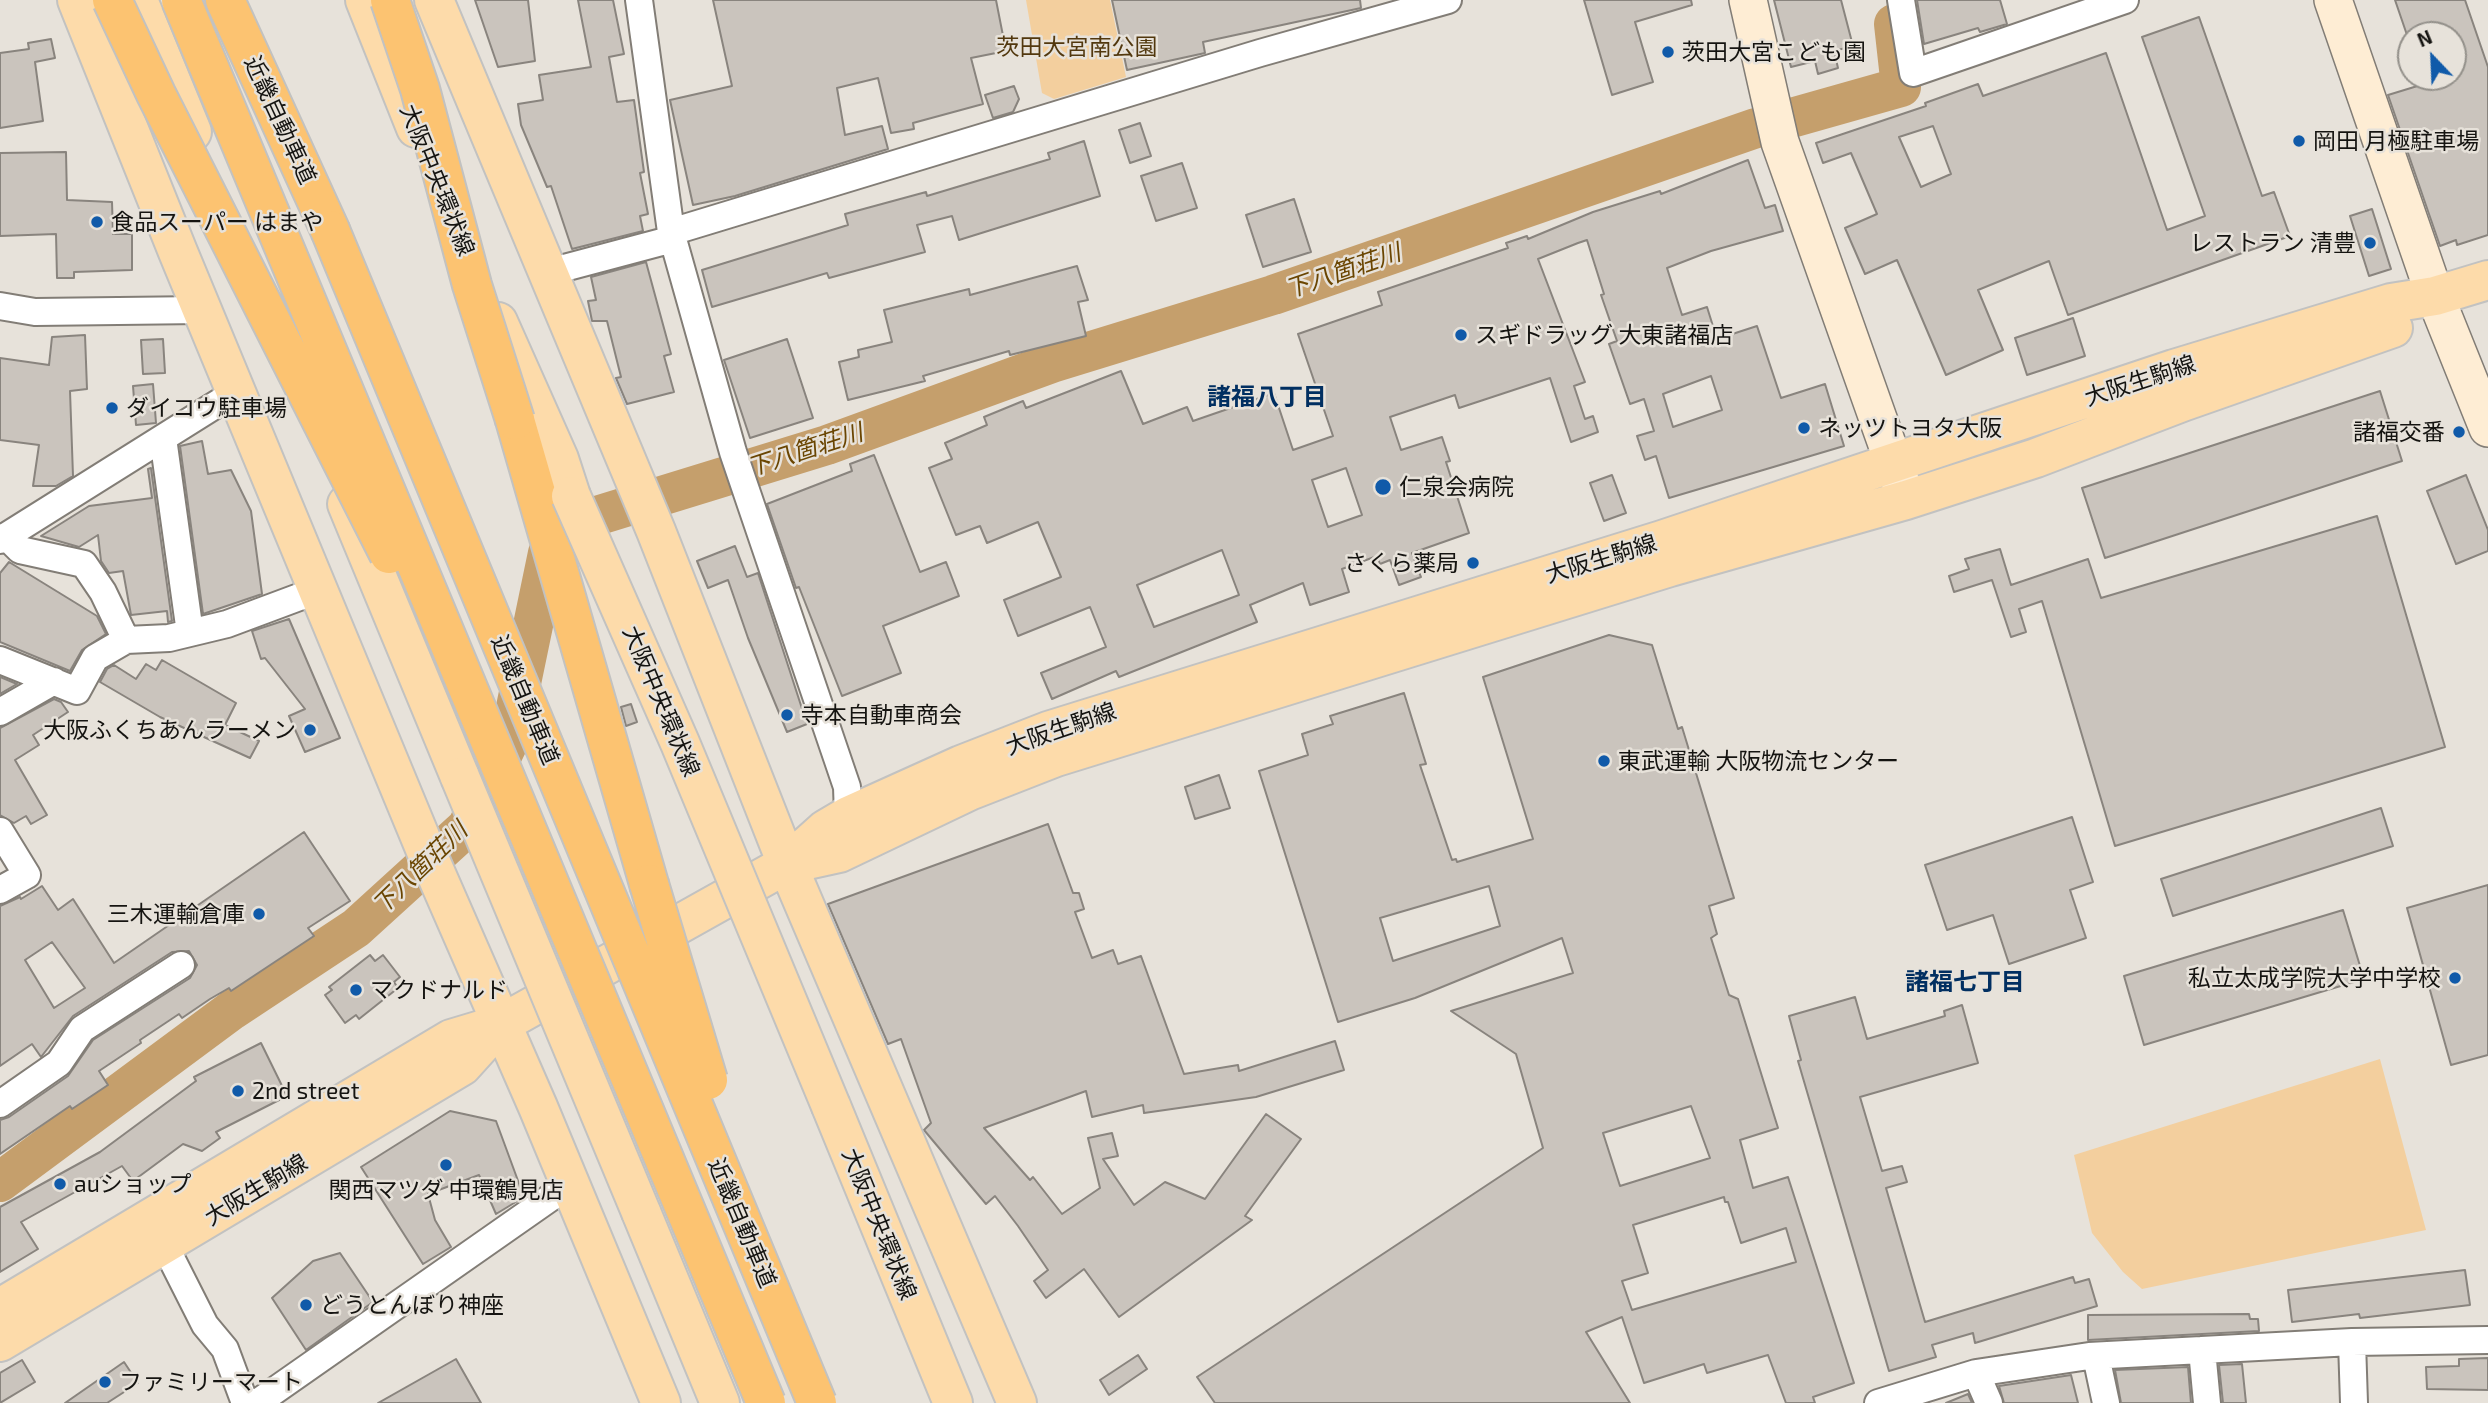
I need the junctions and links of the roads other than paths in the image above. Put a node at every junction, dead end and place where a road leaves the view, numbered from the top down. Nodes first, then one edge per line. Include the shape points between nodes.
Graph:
1 (78, 0) edge
2 (88, 0) edge
3 (112, 0) edge
4 (138, 0) edge
5 (181, 0) edge
6 (225, 0) edge
7 (251, 0) edge
8 (365, 0) edge
9 (390, 0) edge
10 (404, 0) edge
11 (433, 0) edge
12 (639, 0) edge
13 (1448, 0) edge
14 (1748, 0) edge
15 (1901, 0) edge
16 (2125, 0) edge
17 (2333, 0) edge
18 (442, 194) junction
19 (232, 229) junction
20 (330, 230) junction
21 (672, 235) junction
22 (549, 272) junction
23 (2488, 280) edge
24 (2435, 296) junction
25 (0, 306) edge
26 (202, 310) junction
27 (236, 392) junction
28 (2488, 428) edge
29 (163, 438) junction
30 (1894, 463) junction
31 (1906, 500) junction
32 (3, 538) edge
33 (318, 590) junction
34 (190, 633) junction
35 (127, 640) junction
36 (0, 660) edge
37 (54, 681) junction
38 (0, 712) edge
39 (489, 737) junction
40 (848, 817) junction
41 (0, 831) edge
42 (787, 864) junction
43 (0, 891) edge
44 (181, 965) dead end
45 (500, 1024) junction
46 (0, 1104) edge
47 (570, 1184) junction
48 (164, 1244) junction
49 (0, 1308) edge
50 (2488, 1340) edge
51 (0, 1342) edge
52 (2352, 1342) junction
53 (2202, 1350) junction
54 (2096, 1356) junction
55 (1976, 1373) junction
56 (245, 1403) edge
57 (257, 1403) edge
58 (660, 1403) edge
59 (720, 1403) edge
60 (766, 1403) edge
61 (817, 1403) edge
62 (832, 1403) edge
63 (953, 1403) edge
64 (1017, 1403) edge
65 (1878, 1403) edge
66 (1989, 1403) edge
67 (2106, 1403) edge
68 (2207, 1403) edge
69 (2354, 1403) edge

1 - 26 main road
2 - 19 main road via 145,104
3 - 39 highway, bridge via 424,625
4 - 19 main road
5 - 39 highway, 近畿自動車道, bridge
6 - 20 highway, 近畿自動車道
7 - 20 highway
8 - 18 main road, 大阪中央環状線
9 - 62 highway, bridge via 420,89 472,285 687,1018 735,1157
10 - 18 main road
11 - 22 main road
12 - 21 street
13 - 21 street via 1252,55
14 - 30 street via 1780,142
15 - 16 street via 1913,73
17 - 24 street
18 - 63 main road, 大阪中央環状線, bridge via 680,743
19 - 59 main road, bridge
20 - 61 highway, 近畿自動車道, bridge
21 - 22 street
21 - 40 street via 733,452 847,786
22 - 42 main road
23 - 24 main road, 大阪生駒線
24 - 28 street
24 - 30 main road, 大阪生駒線 via 2391,303 2174,369
24 - 31 main road, 大阪生駒線 via 2395,327 2036,458
25 - 26 street via 35,312
26 - 27 main road
27 - 29 street
27 - 33 main road
29 - 32 street
29 - 34 street
30 - 31 street
30 - 40 main road, 大阪生駒線 via 1048,731
31 - 42 main road, 大阪生駒線 via 1670,567 1056,757 969,791 839,853
32 - 35 street via 20,550 84,564
33 - 34 street via 227,625
33 - 45 main road
34 - 35 street
35 - 37 street via 95,658 77,691
36 - 37 street
37 - 38 street
39 - 60 highway, 近畿自動車道, bridge
40 - 42 main road, 大阪生駒線 via 826,828
41 - 43 street via 27,874
42 - 45 main road, 大阪生駒線
42 - 64 main road
44 - 46 street via 82,1029 59,1063
45 - 47 main road
45 - 48 main road, 大阪生駒線 via 462,1066
45 - 49 main road, 大阪生駒線 via 451,1039
47 - 57 street
47 - 58 main road
48 - 51 main road, 大阪生駒線
48 - 56 street via 205,1325 225,1349
50 - 52 street
52 - 53 street
52 - 69 street
53 - 54 street
53 - 68 street
54 - 55 street
54 - 67 street
55 - 65 street
55 - 66 street

